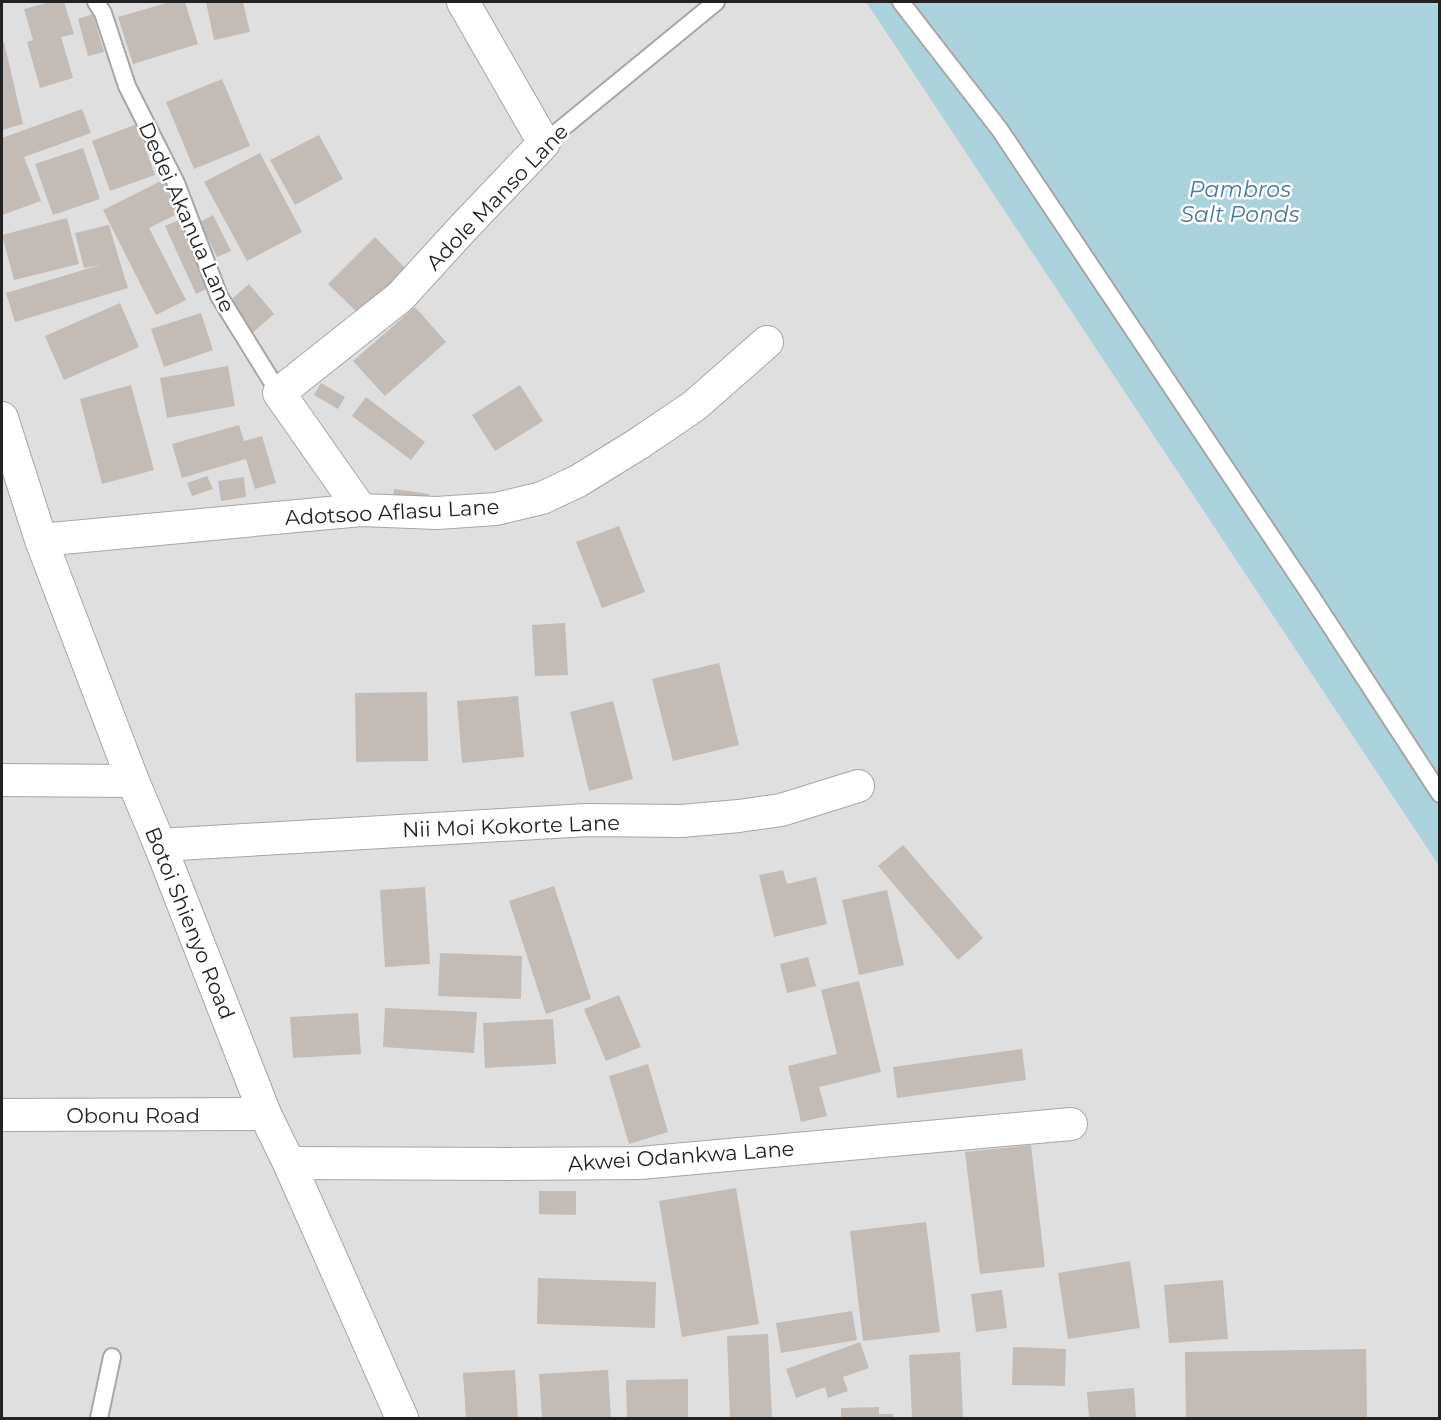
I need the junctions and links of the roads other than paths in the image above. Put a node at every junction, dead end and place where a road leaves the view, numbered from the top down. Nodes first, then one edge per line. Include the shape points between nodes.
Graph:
1 (96, 2) edge
2 (464, 2) edge
3 (716, 2) edge
4 (901, 2) edge
5 (544, 143) junction
6 (766, 342) dead end
7 (279, 393) junction
8 (2, 418) edge
9 (361, 510) junction
10 (41, 540) junction
11 (2, 780) edge
12 (133, 781) junction
13 (858, 786) dead end
14 (1440, 794) edge
15 (160, 845) junction
16 (265, 1114) junction
17 (2, 1116) edge
18 (1071, 1124) dead end
19 (289, 1162) junction
20 (112, 1357) dead end
21 (99, 1419) edge
22 (402, 1419) edge

1 - 7 lane, Dedei Akanua Lane via 127,86 176,183 219,296
2 - 5 street
3 - 5 lane, Adole Manso Lane
4 - 14 lane via 1000,130
5 - 7 street, Adole Manso Lane via 400,297
6 - 9 street, Adotsoo Aflasu Lane via 694,405 578,481 542,498 496,509 437,513
7 - 9 street, Dedei Akanua Lane
8 - 10 street, Botoi Shienyo Road
9 - 10 street, Adotsoo Aflasu Lane
10 - 12 street, Botoi Shienyo Road
11 - 12 street
12 - 15 street, Botoi Shienyo Road
13 - 15 street, Nii Moi Kokorte Lane via 781,810 681,821 587,820
15 - 16 street, Botoi Shienyo Road
16 - 17 street, Obonu Road
16 - 19 street, Botoi Shienyo Road
18 - 19 street, Akwei Odankwa Lane via 640,1162
19 - 22 street, Botoi Shienyo Road
20 - 21 lane

